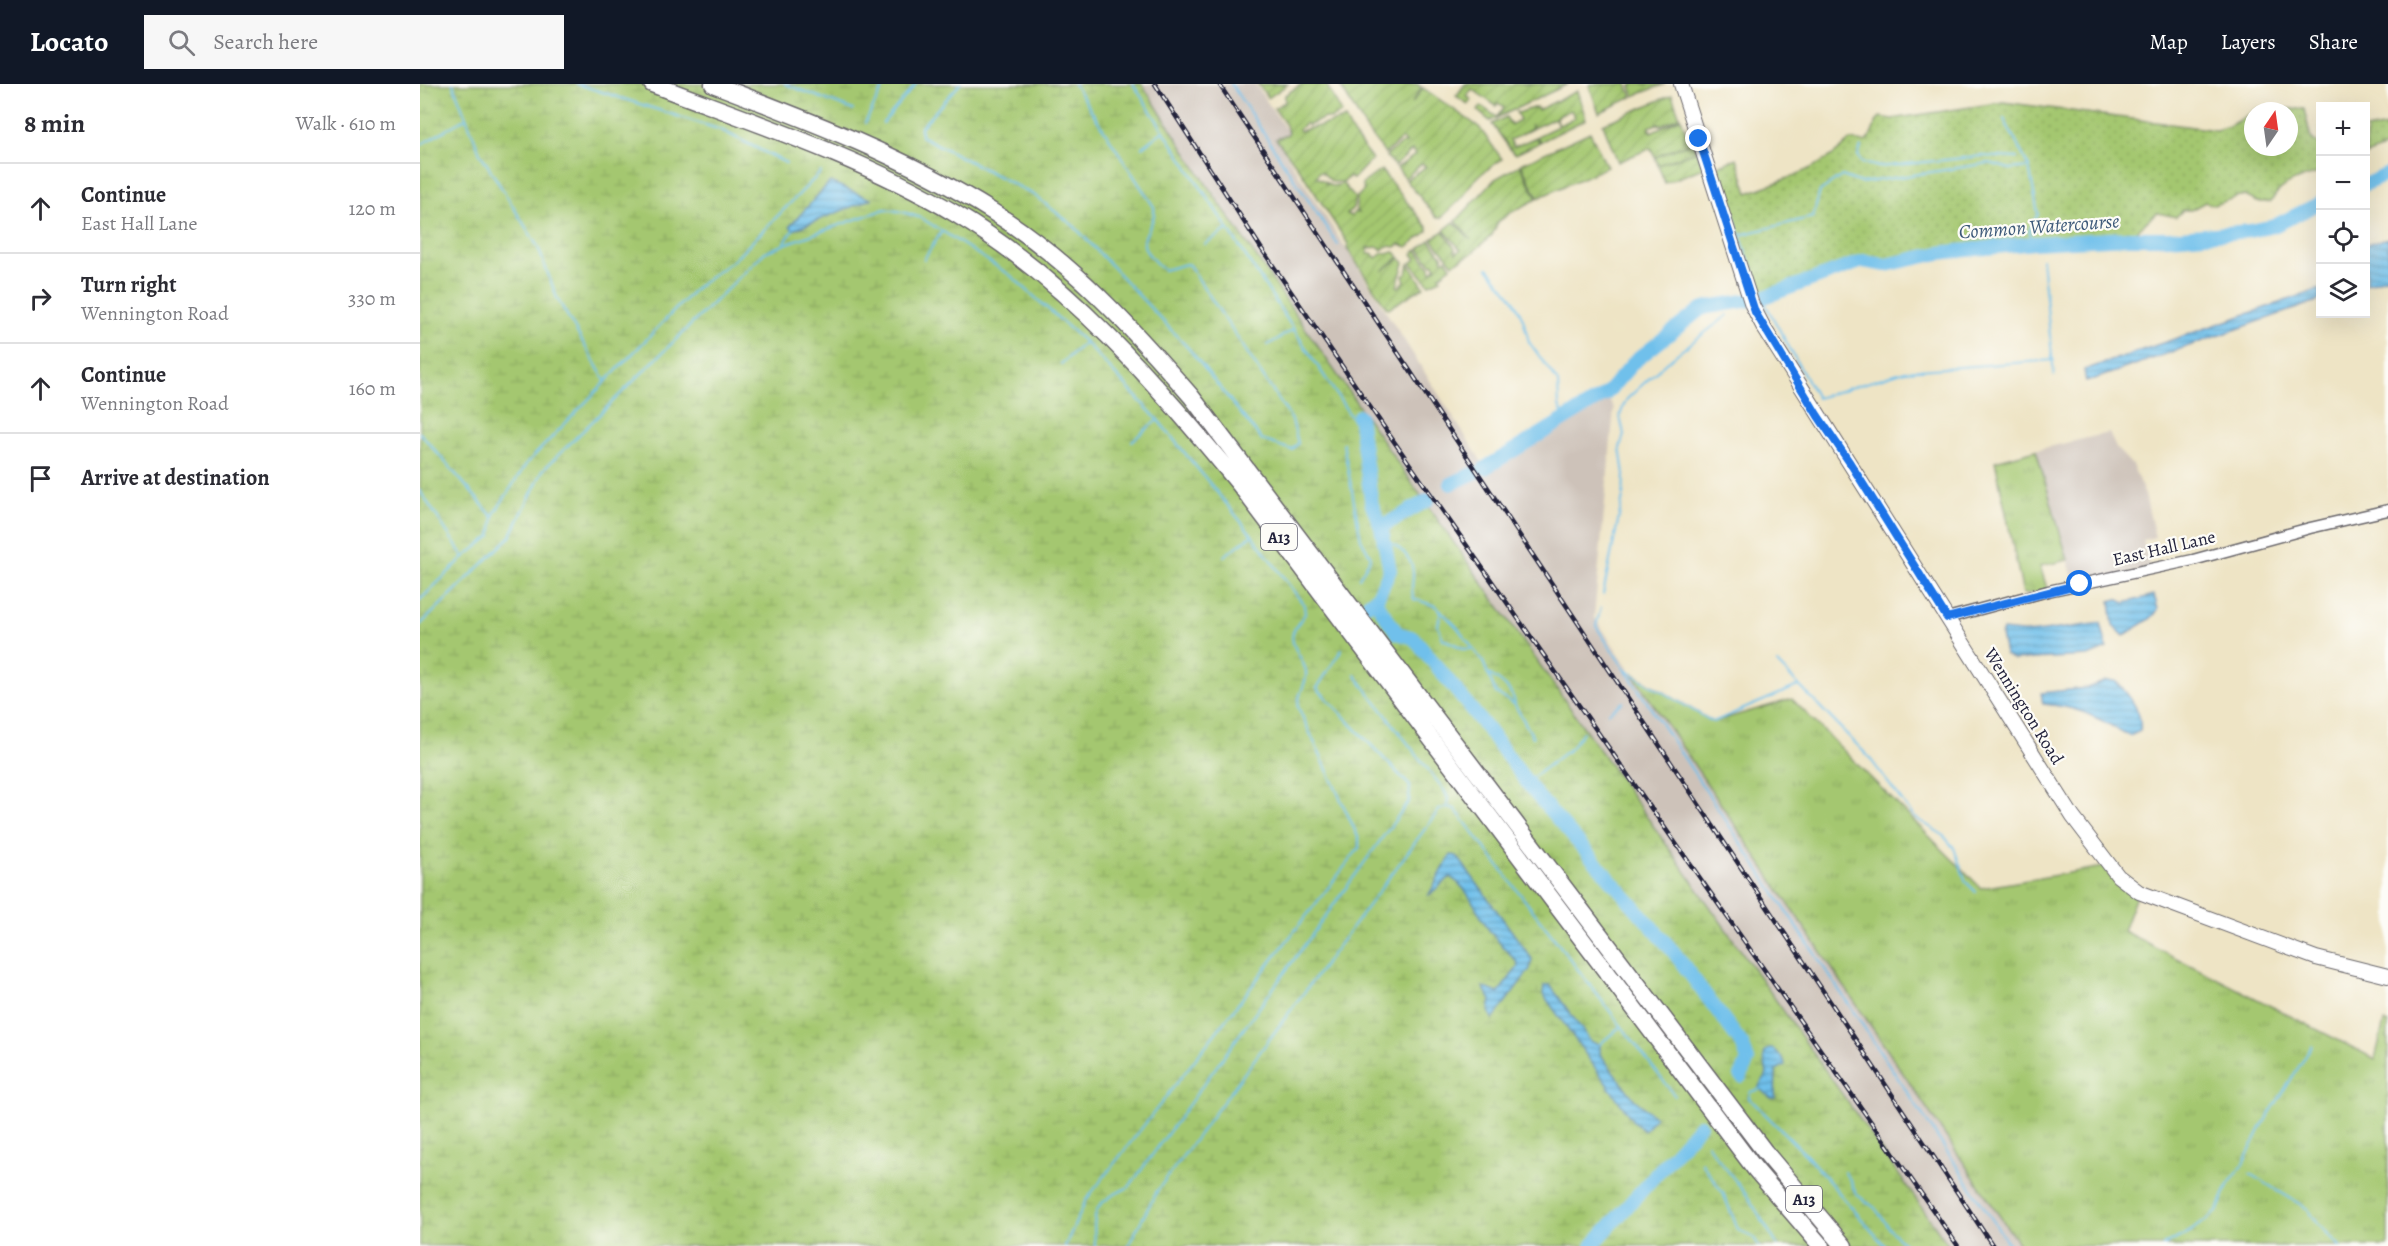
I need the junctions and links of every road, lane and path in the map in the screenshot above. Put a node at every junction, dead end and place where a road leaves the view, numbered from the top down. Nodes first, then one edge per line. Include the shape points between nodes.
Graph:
1 (652, 84) edge
2 (712, 84) edge
3 (1681, 84) edge
4 (2388, 510) edge
5 (1947, 618) junction
6 (2388, 976) edge
7 (1821, 1246) edge
8 (1844, 1246) edge

1 - 7 highway, A13 via 826,148 898,182 1018,256 1084,310 1240,485 1755,1169
2 - 8 highway, A13 via 932,175 1020,231 1111,307 1191,396 1765,1152
3 - 5 main road, Wennington Road via 1752,305
4 - 5 street, East Hall Lane
5 - 6 main road, Wennington Road via 2073,817 2126,884 2151,897 2316,958

